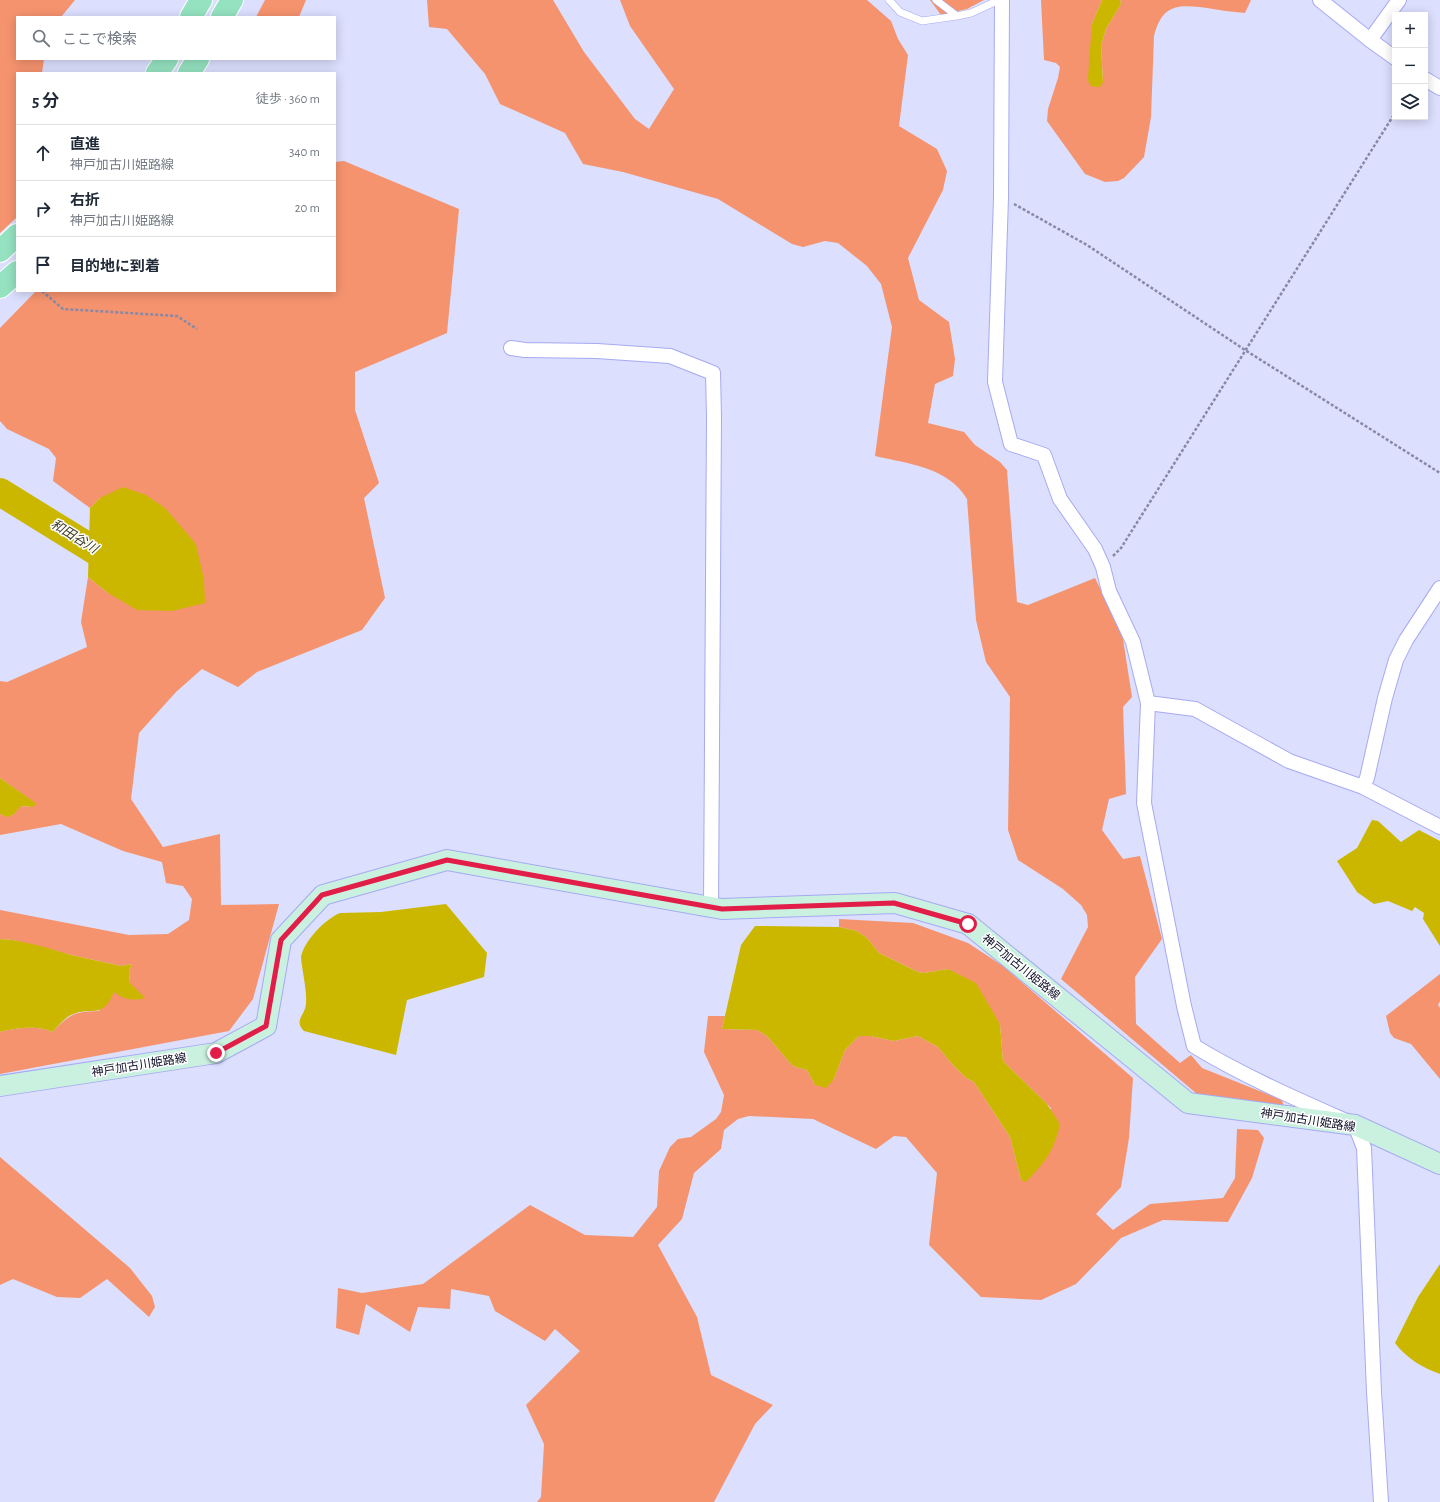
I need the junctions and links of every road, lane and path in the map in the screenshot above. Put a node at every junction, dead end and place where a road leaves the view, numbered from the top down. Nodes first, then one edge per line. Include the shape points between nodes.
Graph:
1 (201, 0) edge
2 (232, 0) edge
3 (889, 0) edge
4 (936, 0) edge
5 (999, 0) edge
6 (1002, 0) edge
7 (1320, 0) edge
8 (1399, 0) edge
9 (192, 16) edge
10 (223, 16) edge
11 (957, 16) junction
12 (1370, 40) junction
13 (1392, 56) edge
14 (166, 60) edge
15 (197, 60) edge
16 (158, 72) edge
17 (190, 72) edge
18 (1428, 80) edge
19 (1440, 88) edge
20 (1392, 118) edge
21 (1001, 196) junction
22 (16, 236) edge
23 (0, 251) edge
24 (16, 273) edge
25 (0, 287) edge
26 (43, 292) edge
27 (197, 329) dead end
28 (511, 348) dead end
29 (1245, 350) junction
30 (1440, 473) edge
31 (1103, 567) junction
32 (1440, 588) edge
33 (1148, 703) junction
34 (1363, 787) junction
35 (1440, 827) edge
36 (711, 907) junction
37 (0, 1086) edge
38 (1355, 1126) junction
39 (1440, 1164) edge
40 (1381, 1502) edge

1 - 9 main road
2 - 10 main road
3 - 11 lane via 900,12 922,21
4 - 11 lane
5 - 11 lane via 971,13
6 - 21 street
7 - 12 street
8 - 12 street
12 - 13 street
14 - 16 main road
15 - 17 main road
18 - 19 street
20 - 29 path
21 - 29 path via 1087,245
21 - 31 street via 995,382 1011,444 1044,455 1060,499 1095,549
22 - 23 main road
24 - 25 main road
26 - 27 path via 63,309 178,316
28 - 36 street via 670,356 713,373
29 - 30 path
29 - 31 path via 1122,548
31 - 33 street via 1109,591 1133,642
32 - 34 street via 1396,660
33 - 34 street via 1195,709 1289,761
33 - 38 street via 1144,803 1194,1046 1300,1101
34 - 35 street
36 - 37 street, 神戸加古川姫路線 via 447,860 322,895 281,940 266,1026 216,1053
36 - 38 street, 神戸加古川姫路線 via 722,909 894,903 968,924 1188,1102
38 - 39 street, 神戸加古川姫路線
38 - 40 street via 1364,1148

